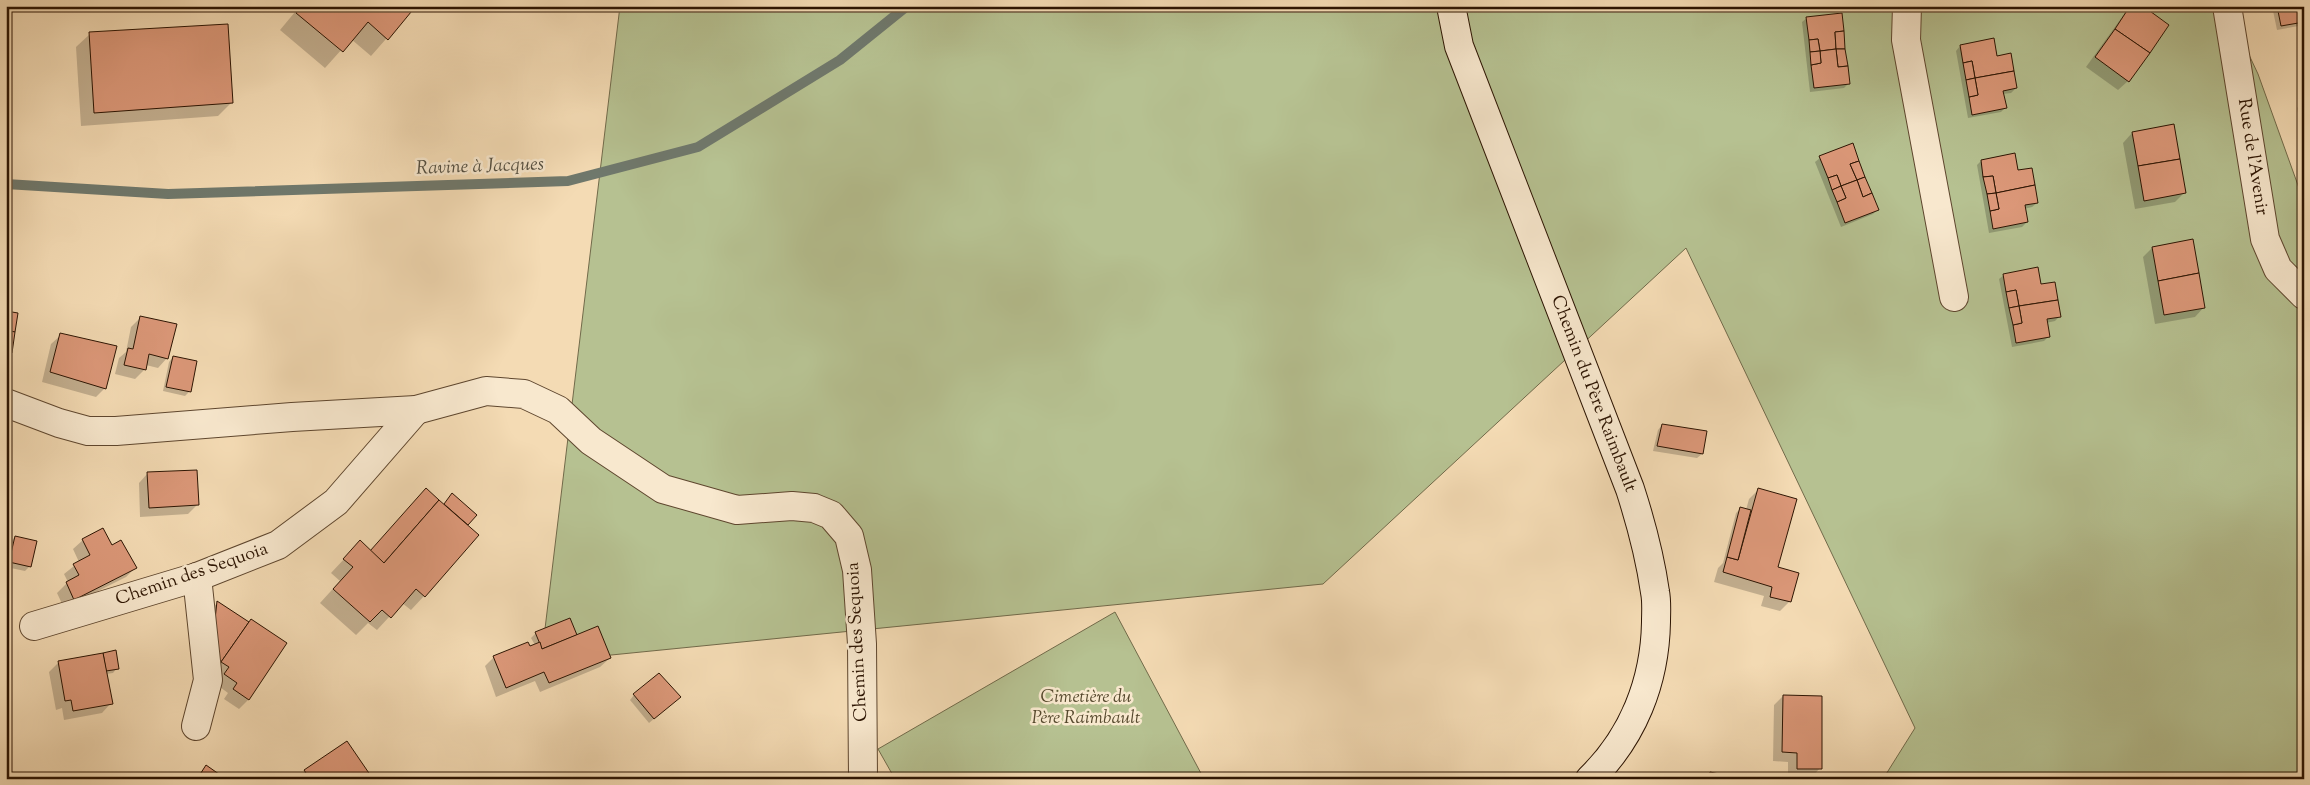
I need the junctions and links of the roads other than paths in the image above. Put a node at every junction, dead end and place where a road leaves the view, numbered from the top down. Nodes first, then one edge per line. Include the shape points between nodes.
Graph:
1 (1451, 6) edge
2 (1907, 6) edge
3 (2227, 6) edge
4 (2304, 295) edge
5 (1954, 297) dead end
6 (6, 404) edge
7 (416, 410) junction
8 (197, 577) junction
9 (34, 626) dead end
10 (196, 726) dead end
11 (863, 779) edge
12 (1590, 779) edge

1 - 12 street, Chemin du Père Raimbault via 1459,46 1630,489 1645,537 1656,594 1656,634 1650,680 1633,723 1606,763
2 - 5 street via 1906,40
3 - 4 street, Rue de l'Avenir via 2265,238 2278,269
6 - 7 street, Chemin des Sequoia via 88,431
7 - 8 street, Chemin des Sequoia via 336,502 278,546
7 - 11 street, Chemin des Sequoia via 486,391 524,394 558,410 591,441 663,488 737,510 792,506 814,508 831,515 849,536 856,570 862,644
8 - 9 street, Chemin des Sequoia
8 - 10 street via 208,680

